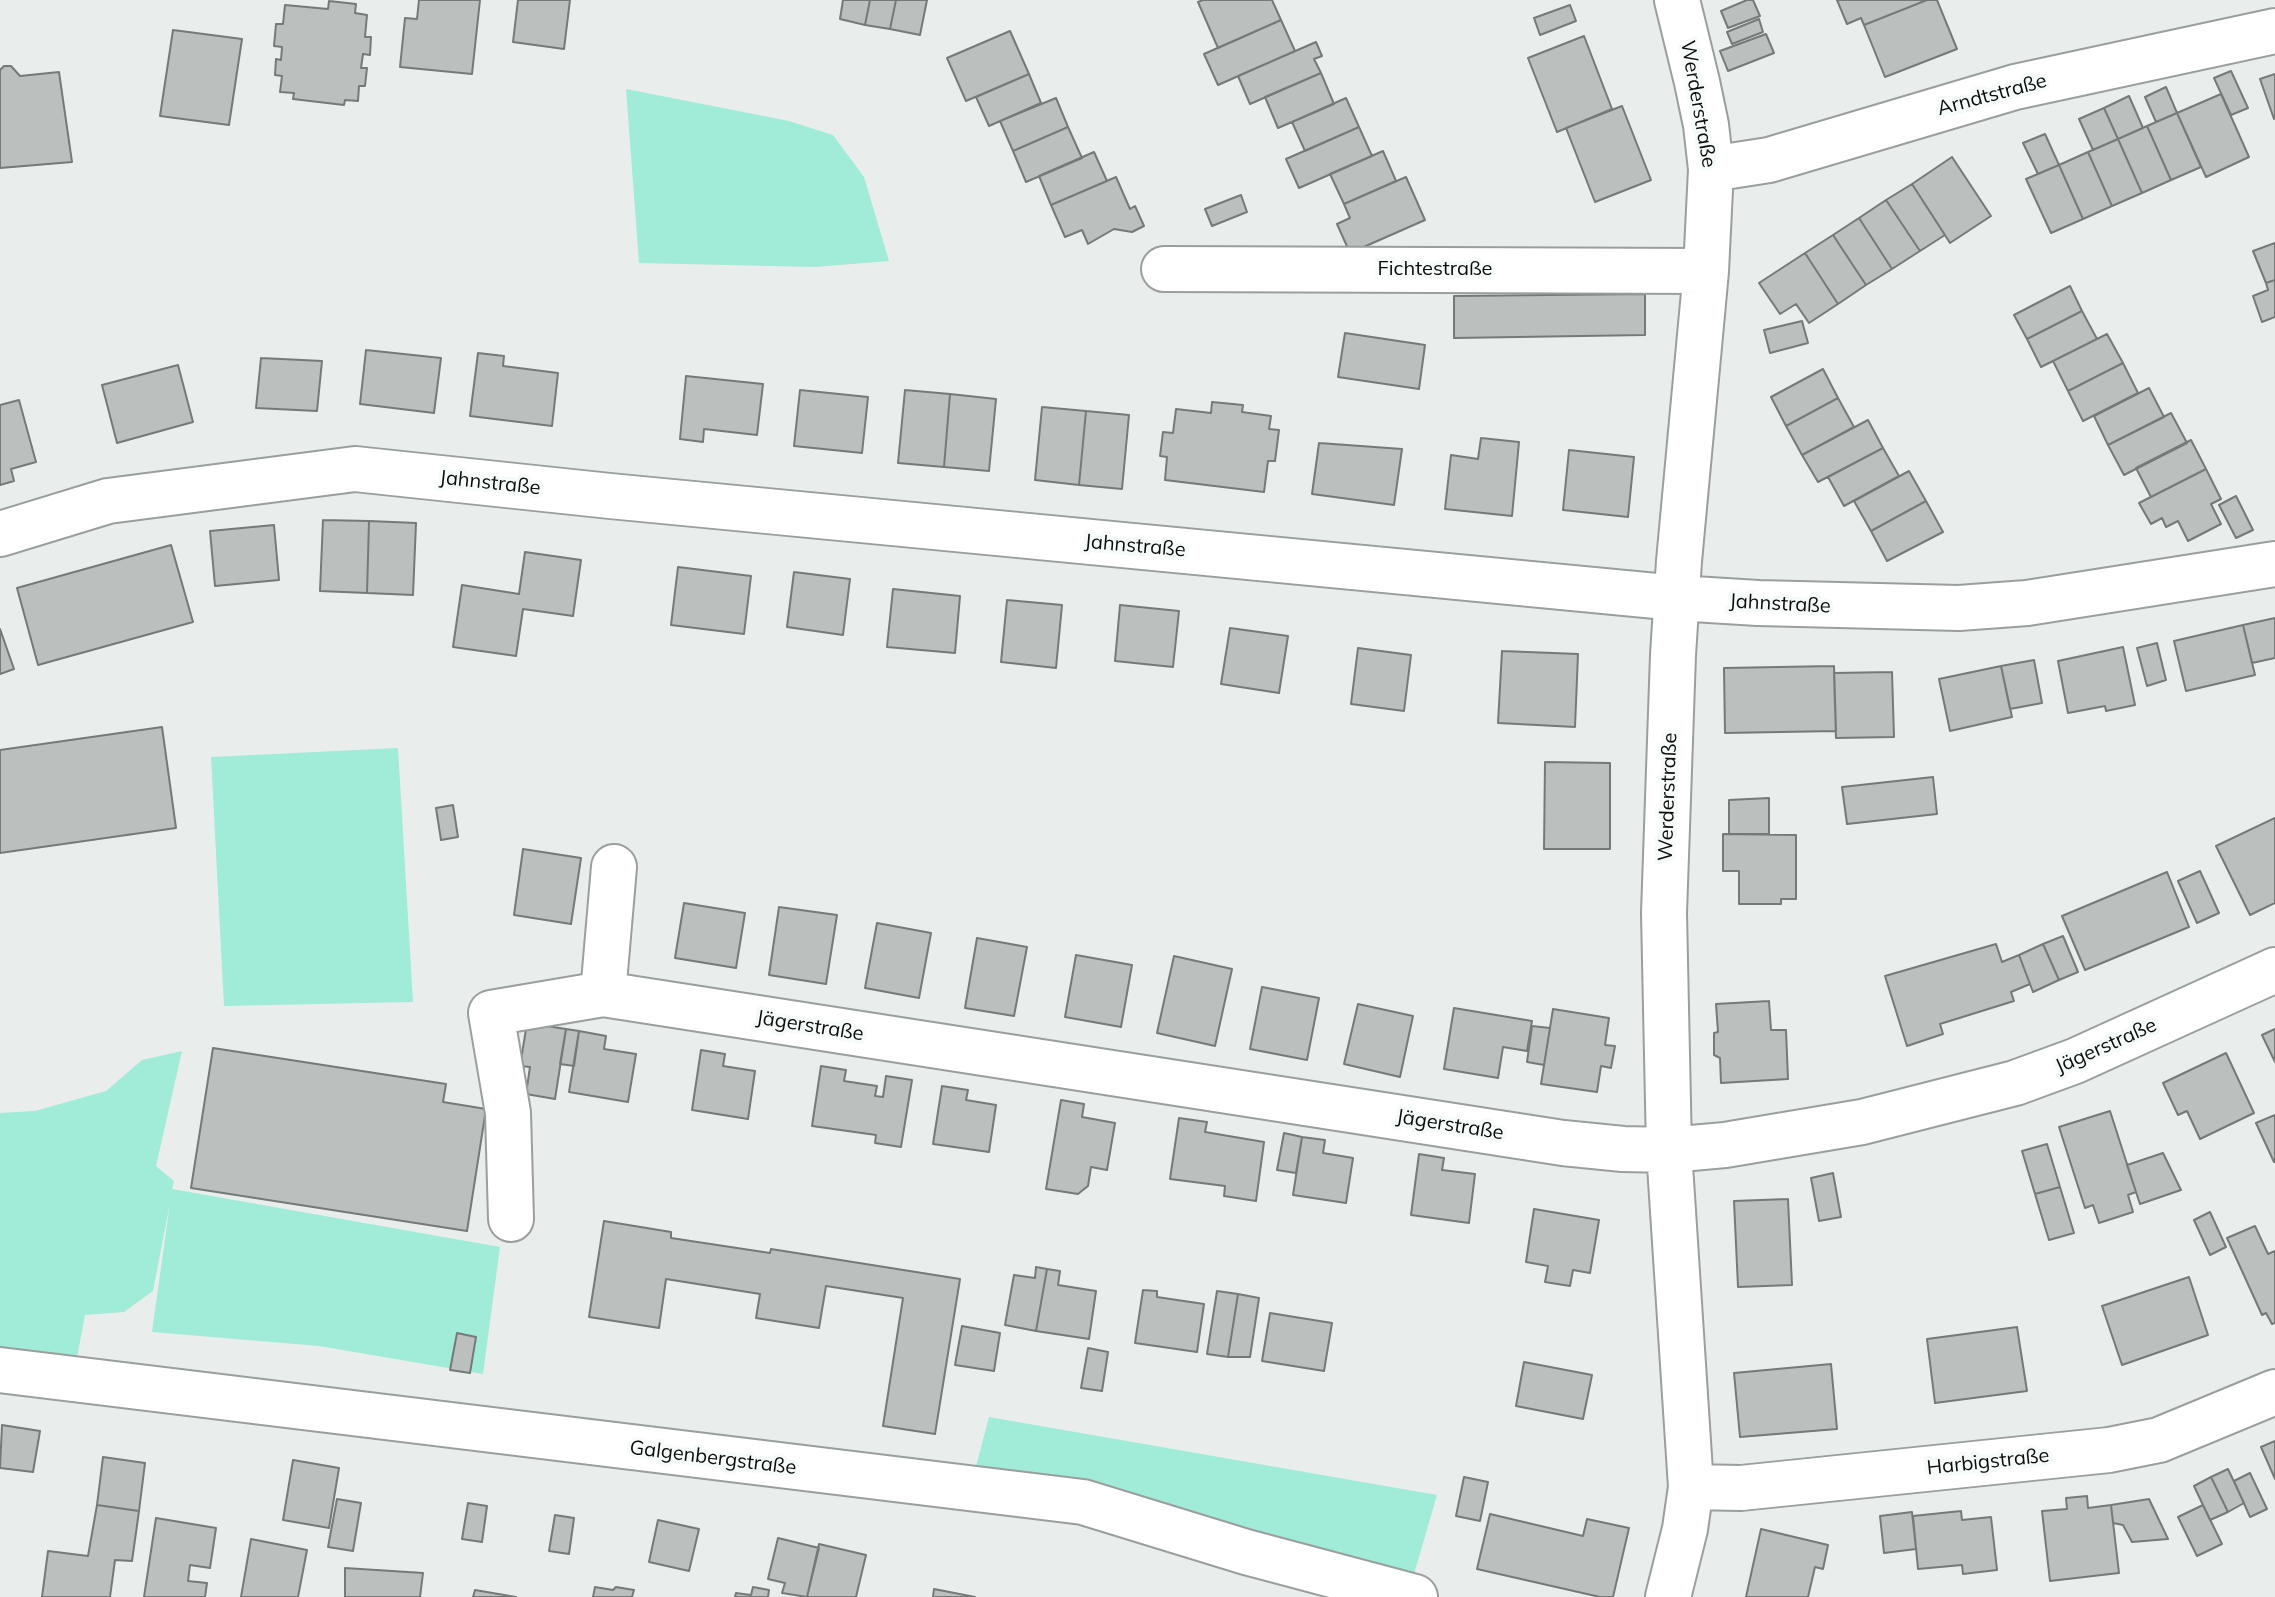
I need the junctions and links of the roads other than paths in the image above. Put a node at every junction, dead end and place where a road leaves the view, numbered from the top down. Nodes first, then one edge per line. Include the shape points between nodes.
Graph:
1 (1677, 0) edge
2 (2275, 31) edge
3 (1711, 169) junction
4 (1164, 269) dead end
5 (1706, 271) junction
6 (0, 534) edge
7 (2275, 564) edge
8 (1677, 598) junction
9 (614, 867) dead end
10 (2275, 970) edge
11 (603, 994) junction
12 (1669, 1150) junction
13 (511, 1219) dead end
14 (0, 1370) edge
15 (2275, 1392) edge
16 (1691, 1487) junction
17 (1415, 1597) edge
18 (1668, 1597) edge

1 - 3 street, Werderstraße
2 - 3 street, Arndtstraße via 2015,87 1769,160
3 - 5 street, Werderstraße
4 - 5 street, Fichtestraße
5 - 8 street, Werderstraße
6 - 8 street, Jahnstraße via 108,501 355,469
7 - 8 street, Jahnstraße via 2027,603 1959,608
8 - 12 street, Werderstraße via 1664,913
9 - 11 street
10 - 12 street, Jägerstraße via 2015,1083 1862,1122
11 - 12 street, Jägerstraße via 1563,1143
11 - 13 street, Jägerstraße via 491,1013 508,1113
12 - 16 street, Werderstraße
14 - 17 street, Galgenbergstraße via 1083,1502
15 - 16 street, Harbigstraße via 2159,1440 2109,1450 1741,1488
16 - 18 street, Werderstraße

